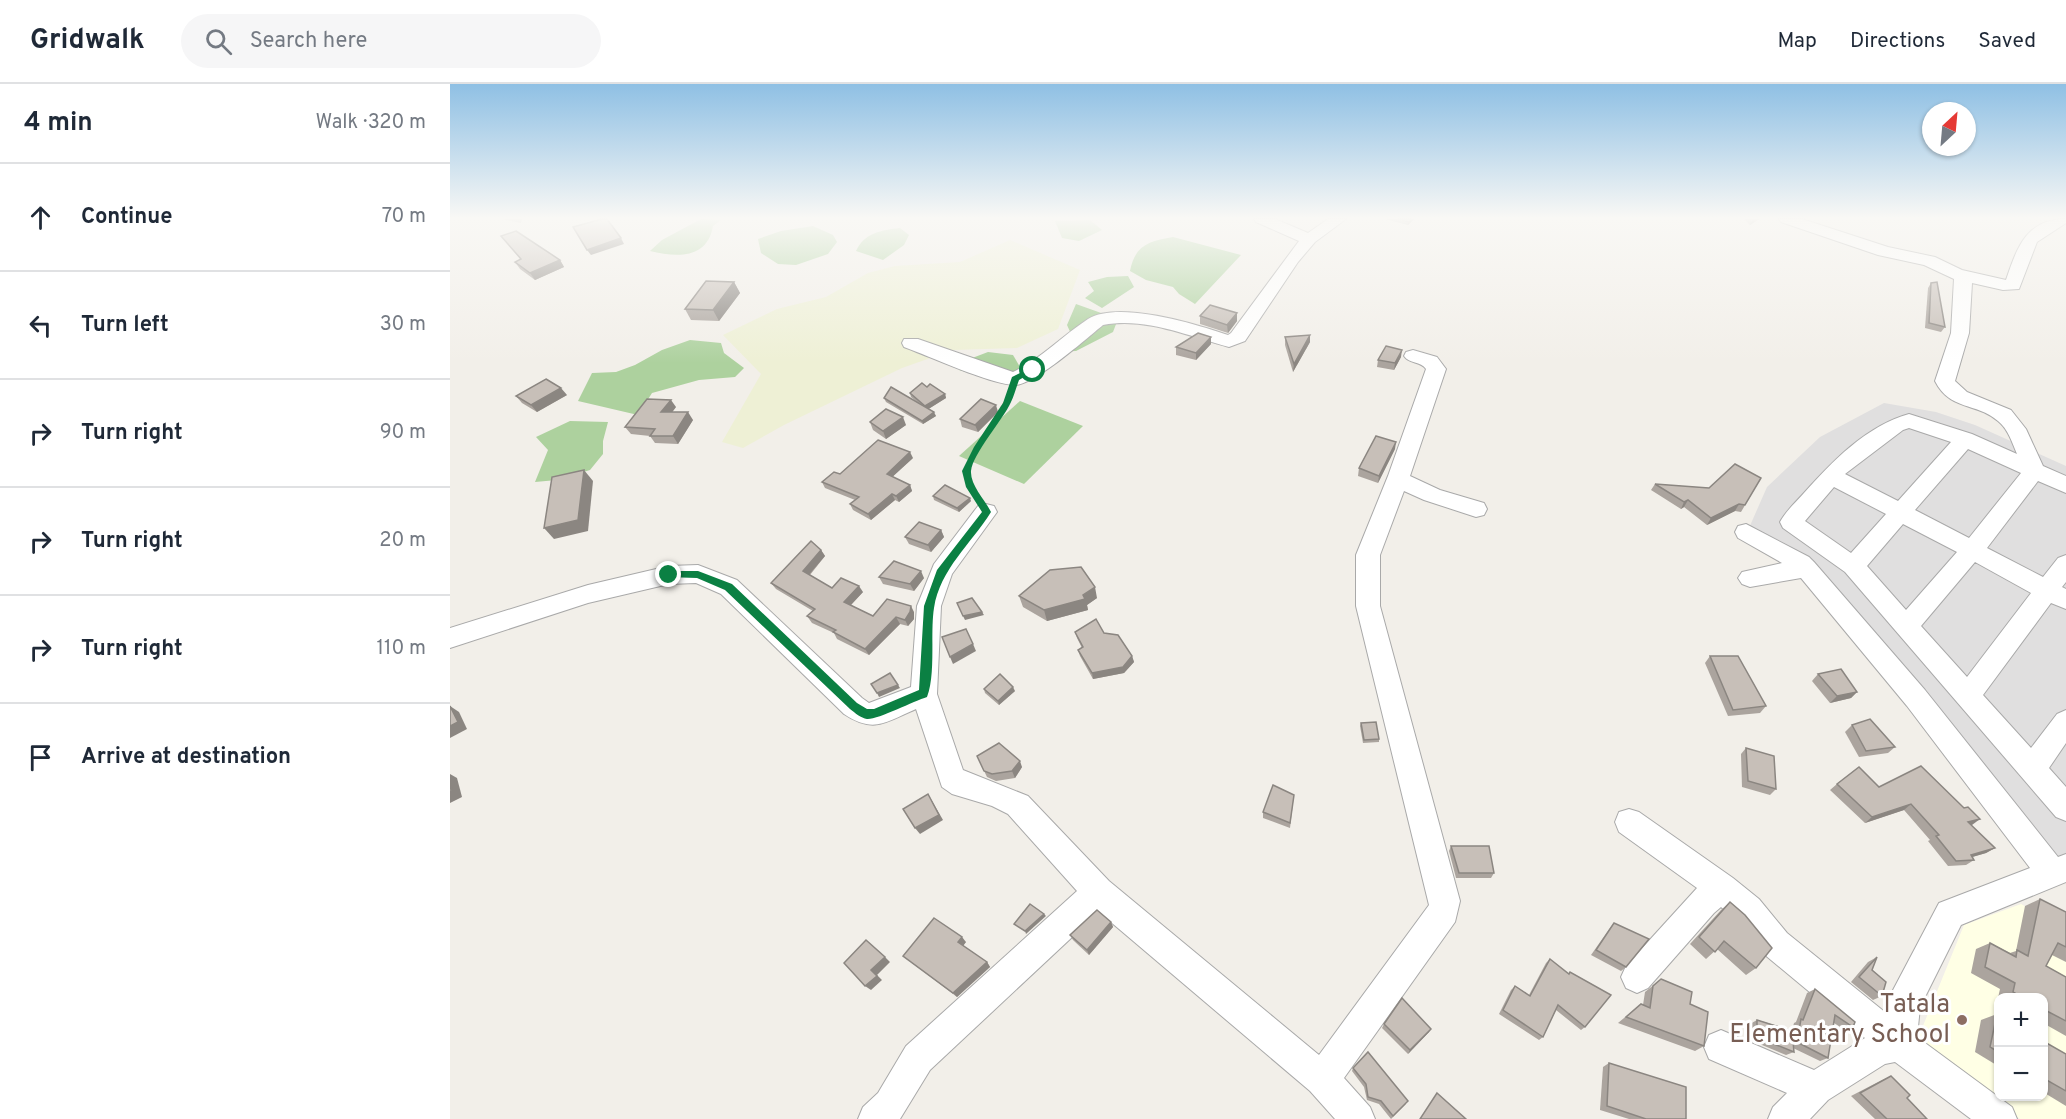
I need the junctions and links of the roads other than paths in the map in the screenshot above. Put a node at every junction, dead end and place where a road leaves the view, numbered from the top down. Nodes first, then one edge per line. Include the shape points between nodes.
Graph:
1 (1286, 267) edge
2 (1943, 267) edge
3 (2019, 267) edge
4 (1958, 274) junction
5 (911, 343) dead end
6 (1413, 356) dead end
7 (1965, 439) junction
8 (2035, 470) junction
9 (1830, 475) junction
10 (1398, 479) junction
11 (2066, 485) edge
12 (1476, 509) dead end
13 (986, 512) road end
14 (1901, 513) junction
15 (1746, 532) dead end
16 (1972, 550) junction
17 (2066, 564) edge
18 (1853, 566) junction
19 (1806, 568) junction
20 (1750, 578) dead end
21 (2057, 595) edge
22 (1907, 626) junction
23 (450, 638) edge
24 (924, 694) junction
25 (1968, 696) junction
26 (2066, 722) edge
27 (2032, 769) junction
28 (2066, 808) edge
29 (1629, 822) dead end
30 (2059, 870) edge
31 (1722, 888) junction
32 (1098, 892) junction
33 (1637, 977) dead end
34 (1899, 1045) junction
35 (1721, 1047) dead end
36 (1322, 1079) junction
37 (1816, 1088) junction
38 (875, 1119) edge
39 (1358, 1119) edge
40 (1785, 1119) edge
41 (2000, 1119) edge

1 - 5 street via 1238,337 1229,341 1179,325 1103,319 1015,379
2 - 4 street
3 - 4 street via 2013,285
4 - 8 street via 1963,277 1963,319 1945,382 1953,394 1996,410 2013,422
6 - 10 street via 1430,362 1436,369
7 - 8 street
7 - 9 street via 1910,421 1896,425
7 - 14 street
8 - 11 street
8 - 16 street
9 - 14 street
9 - 18 street via 1791,522
10 - 12 street
10 - 36 street via 1368,555 1368,606 1445,901 1444,911
13 - 24 street via 942,570 929,606
14 - 16 street
14 - 18 street
15 - 19 street
16 - 21 street
16 - 22 street
17 - 21 street
18 - 22 street
19 - 20 street
19 - 30 street
21 - 25 street
22 - 25 street
23 - 24 street via 588,594 669,575 698,574 729,587 866,714
24 - 32 street via 952,778 1018,805
25 - 27 street
26 - 27 street
27 - 28 street
29 - 31 street
30 - 34 street via 1950,914 1904,1004
31 - 33 street via 1703,902
31 - 34 street via 1748,910 1776,944
32 - 36 street
32 - 38 street via 918,1058 890,1106
34 - 37 street via 1880,1048
34 - 41 street
35 - 37 street
36 - 39 street
37 - 40 street

